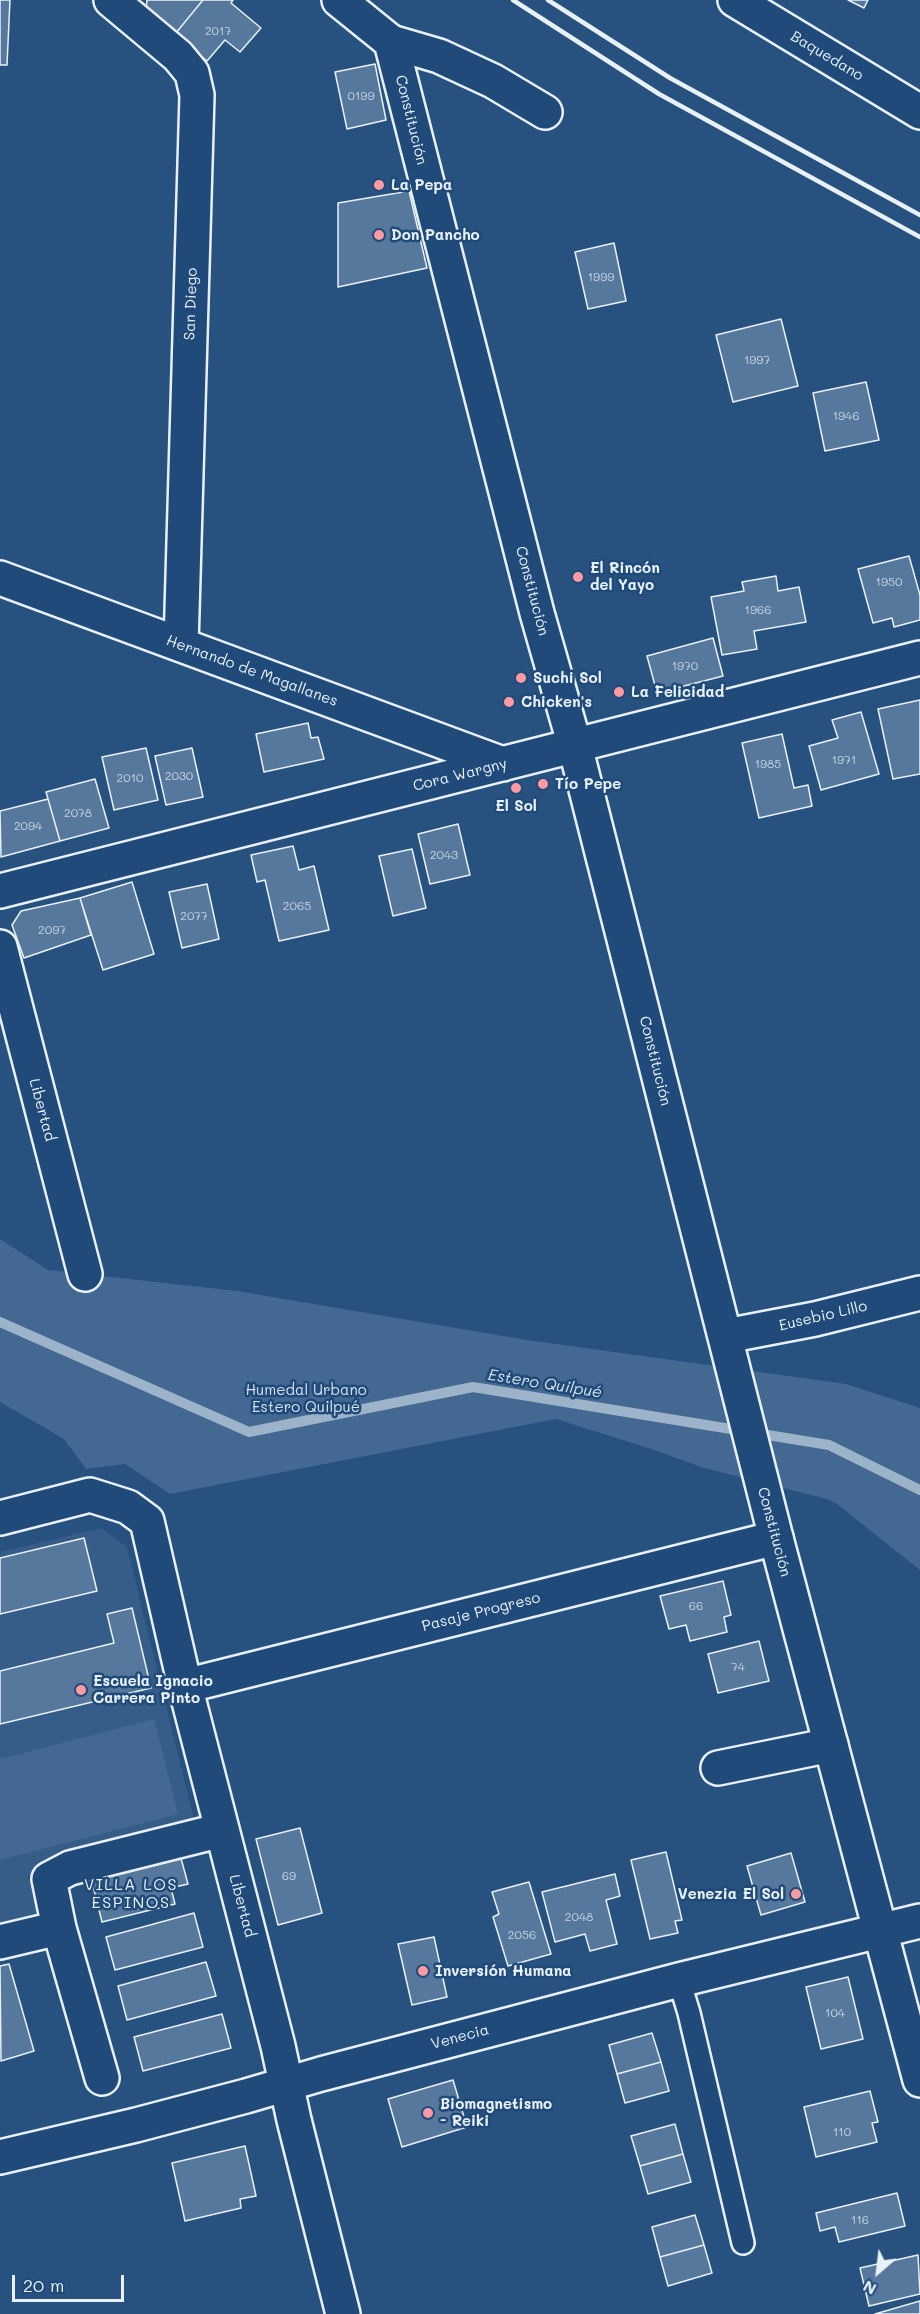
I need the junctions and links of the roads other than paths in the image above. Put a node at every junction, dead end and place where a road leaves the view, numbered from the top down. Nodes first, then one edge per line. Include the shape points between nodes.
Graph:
1 (111, 0) edge
2 (339, 0) edge
3 (735, 0) edge
4 (391, 42) junction
5 (919, 104) edge
6 (545, 112) dead end
7 (0, 578) edge
8 (181, 645) junction
9 (920, 658) edge
10 (575, 746) junction
11 (503, 764) junction
12 (0, 891) edge
13 (0, 947) edge
14 (85, 1274) dead end
15 (920, 1293) edge
16 (729, 1349) junction
17 (0, 1518) edge
18 (776, 1538) junction
19 (185, 1686) junction
20 (831, 1746) junction
21 (718, 1768) dead end
22 (222, 1830) junction
23 (920, 1921) edge
24 (59, 1928) junction
25 (880, 1930) junction
26 (0, 1942) edge
27 (679, 1980) junction
28 (102, 2078) dead end
29 (920, 2080) edge
30 (286, 2084) junction
31 (0, 2157) edge
32 (743, 2244) dead end
33 (343, 2314) edge

1 - 8 street, San Diego via 178,56 192,74 198,95
2 - 4 street
3 - 5 street, Baquedano
4 - 6 street via 439,56 493,81
4 - 10 street, Constitución via 537,613
7 - 8 street, Hernando de Magallanes
8 - 11 street, Hernando de Magallanes
9 - 10 street, Cora Wargny
10 - 11 street, Cora Wargny
10 - 16 street, Constitución
11 - 12 street, Cora Wargny
13 - 14 street, Libertad
15 - 16 street, Eusebio Lillo via 815,1319
16 - 18 street, Constitución
17 - 19 street, Libertad via 90,1495 128,1507 147,1521
18 - 19 street, Pasaje Progreso
18 - 20 street, Constitución
19 - 22 street, Libertad
20 - 21 street
20 - 25 street, Constitución
22 - 24 street via 70,1868 50,1879
22 - 30 street, Libertad
23 - 25 street, Venecia
24 - 26 street
24 - 28 street
25 - 27 street, Venecia
25 - 29 street, Constitución
27 - 30 street, Venecia
27 - 32 lane
30 - 31 street, Venecia
30 - 33 street, Libertad

